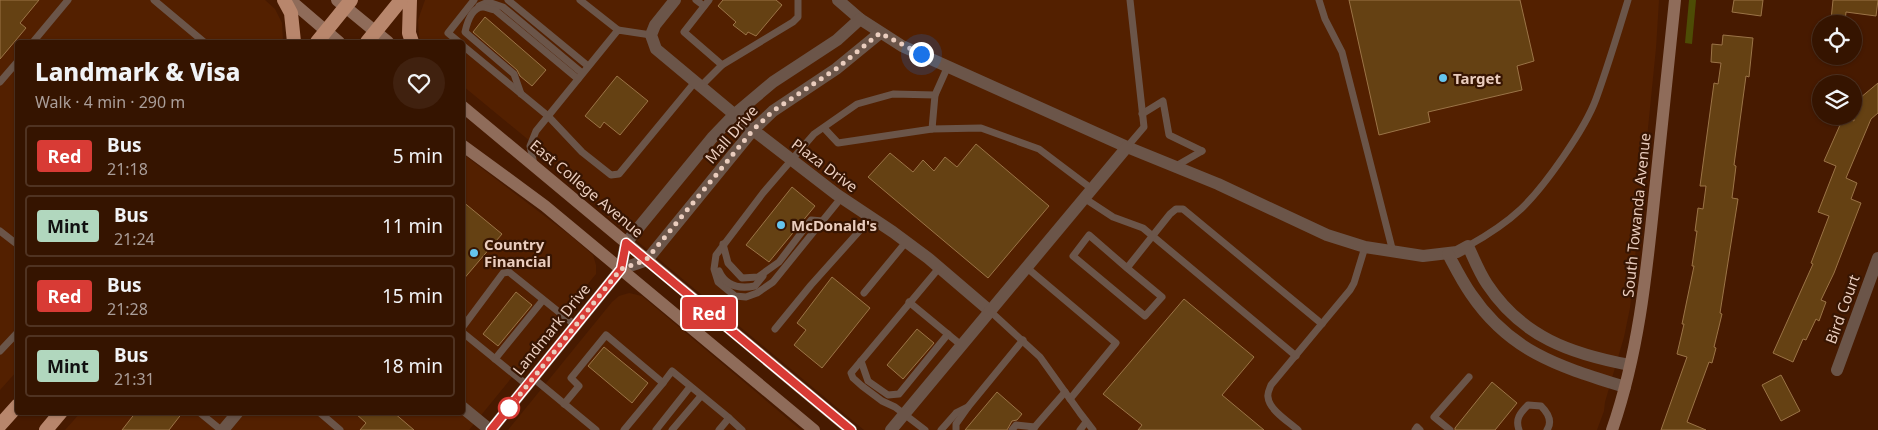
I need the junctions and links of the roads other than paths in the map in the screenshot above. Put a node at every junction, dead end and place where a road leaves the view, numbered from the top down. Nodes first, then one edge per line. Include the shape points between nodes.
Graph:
1 (68, 0) edge
2 (154, 0) edge
3 (284, 0) edge
4 (290, 0) edge
5 (401, 0) edge
6 (410, 0) edge
7 (474, 0) edge
8 (508, 0) edge
9 (580, 0) edge
10 (675, 0) edge
11 (696, 0) edge
12 (798, 0) edge
13 (838, 0) edge
14 (1130, 0) edge
15 (1320, 0) edge
16 (1628, 0) edge
17 (1675, 0) edge
18 (344, 2) edge
19 (706, 3) edge
20 (860, 19) junction
21 (618, 30) junction
22 (326, 31) junction
23 (880, 33) junction
24 (651, 35) junction
25 (371, 37) edge
26 (35, 40) edge
27 (202, 40) edge
28 (294, 40) edge
29 (319, 40) edge
30 (337, 40) edge
31 (411, 40) edge
32 (457, 40) edge
33 (465, 48) edge
34 (15, 64) edge
35 (722, 65) junction
36 (588, 66) junction
37 (948, 66) junction
38 (580, 76) junction
39 (0, 82) edge
40 (698, 84) junction
41 (521, 94) junction
42 (935, 95) junction
43 (465, 108) edge
44 (735, 114) junction
45 (1142, 114) junction
46 (548, 116) junction
47 (824, 128) junction
48 (932, 129) junction
49 (753, 130) junction
50 (465, 147) edge
51 (1127, 147) junction
52 (792, 160) junction
53 (534, 165) junction
54 (1176, 166) junction
55 (1088, 194) junction
56 (841, 198) junction
57 (871, 218) junction
58 (823, 221) junction
59 (0, 231) edge
60 (1152, 236) junction
61 (906, 242) junction
62 (15, 243) edge
63 (626, 243) junction
64 (722, 244) junction
65 (1468, 246) junction
66 (1365, 247) junction
67 (1393, 252) junction
68 (1448, 254) junction
69 (1878, 258) edge
70 (646, 260) junction
71 (715, 262) junction
72 (1026, 267) junction
73 (939, 268) junction
74 (1127, 268) junction
75 (621, 269) junction
76 (766, 272) junction
77 (864, 293) dead end
78 (543, 300) junction
79 (909, 302) junction
80 (990, 311) junction
81 (465, 324) edge
82 (1322, 324) junction
83 (575, 325) junction
84 (775, 329) dead end
85 (465, 334) edge
86 (948, 334) junction
87 (15, 335) edge
88 (1023, 340) junction
89 (961, 345) junction
90 (0, 351) edge
91 (1296, 356) junction
92 (495, 359) junction
93 (861, 361) junction
94 (1630, 366) junction
95 (1837, 370) dead end
96 (1469, 377) dead end
97 (530, 382) junction
98 (662, 383) junction
99 (690, 387) junction
100 (1625, 387) junction
101 (1065, 392) junction
102 (701, 396) junction
103 (1070, 399) junction
104 (564, 404) junction
105 (968, 407) junction
106 (15, 408) edge
107 (465, 409) edge
108 (904, 414) junction
109 (58, 415) edge
110 (203, 415) edge
111 (235, 415) edge
112 (322, 415) edge
113 (729, 418) junction
114 (1086, 422) junction
115 (0, 425) edge
116 (1034, 428) edge
117 (46, 430) edge
118 (222, 430) edge
119 (340, 430) edge
120 (490, 430) edge
121 (596, 430) edge
122 (624, 430) edge
123 (656, 430) edge
124 (672, 430) edge
125 (719, 430) edge
126 (742, 430) edge
127 (814, 430) edge
128 (851, 430) edge
129 (891, 430) edge
130 (925, 430) edge
131 (940, 430) edge
132 (956, 430) edge
133 (1012, 430) edge
134 (1080, 430) edge
135 (1094, 430) edge
136 (1298, 430) edge
137 (1415, 430) edge
138 (1420, 430) edge
139 (1450, 430) edge
140 (1519, 430) edge
141 (1547, 430) edge
142 (1612, 430) edge

1 - 26 lane
2 - 27 lane
3 - 28 highway via 291,13
4 - 22 main road
5 - 25 highway
6 - 31 highway via 408,27
7 - 32 lane via 448,33
8 - 36 lane
9 - 21 lane
10 - 24 street
11 - 19 lane
12 - 35 lane via 798,16 793,22
13 - 20 street
14 - 45 lane
15 - 67 lane via 1325,19 1342,52
16 - 65 lane via 1596,100 1578,134 1521,209
17 - 94 main road, South Towanda Avenue via 1645,284
18 - 22 highway
18 - 25 main road
19 - 35 lane via 684,32
20 - 23 street
20 - 44 street, Mall Drive via 837,40 773,82
21 - 24 lane
21 - 36 lane
22 - 29 highway
22 - 30 main road
23 - 37 street
23 - 49 street, Mall Drive via 836,69 773,111
24 - 40 street, Plaza Drive via 656,49
33 - 41 lane
34 - 39 lane
35 - 40 lane
36 - 38 lane
37 - 42 lane
37 - 51 street
38 - 41 lane via 495,10 483,7 475,10 465,32 514,74
38 - 46 lane
40 - 44 street, Plaza Drive
40 - 46 lane via 619,174 610,176
41 - 46 lane
42 - 47 lane via 892,94 857,104
42 - 48 lane
43 - 53 main road, East College Avenue
44 - 49 street, Plaza Drive
44 - 63 street, Mall Drive
45 - 51 lane via 1144,127
45 - 54 lane via 1163,101 1169,135 1202,151
46 - 53 lane via 536,130 530,146
47 - 48 lane via 838,143
47 - 52 lane via 814,134
48 - 55 lane via 981,128 1038,149
49 - 52 street, Plaza Drive
49 - 70 street, Mall Drive
50 - 75 main road via 545,206
51 - 54 street
51 - 55 street
52 - 56 street, Plaza Drive
52 - 64 lane
53 - 63 main road, East College Avenue
54 - 66 street via 1328,235
55 - 60 lane via 1113,217 1143,228
55 - 72 street
56 - 57 street, Plaza Drive
56 - 58 lane
57 - 61 street, Plaza Drive
57 - 84 lane
58 - 71 lane via 773,282 758,294 735,296 718,282
58 - 76 lane via 811,220 779,262
59 - 62 lane
60 - 74 lane
60 - 82 lane via 1170,214 1182,209
60 - 91 lane
61 - 73 street, Plaza Drive
61 - 77 lane
63 - 70 main road, East College Avenue
63 - 75 street, Landmark Drive
64 - 71 lane
64 - 76 lane via 728,263 742,278 758,277
65 - 68 street
65 - 94 street via 1491,289 1527,327 1568,350
66 - 67 street
66 - 82 lane via 1354,283
67 - 68 street via 1423,256
68 - 100 street via 1470,294 1503,331 1528,350 1555,364
69 - 95 street, Bird Court
70 - 75 street
70 - 128 main road, East College Avenue
71 - 76 lane via 722,278 741,288 755,286
72 - 80 street
72 - 103 lane via 1116,343
73 - 79 lane
73 - 80 street, Plaza Drive
74 - 74 lane via 1089,235 1073,256 1145,316 1162,297
75 - 83 street, Landmark Drive
75 - 127 main road
78 - 81 lane via 509,272 503,273
78 - 83 lane
78 - 92 lane
79 - 86 lane
79 - 93 lane
80 - 88 lane
80 - 89 street
82 - 91 lane
83 - 97 street, Landmark Drive
85 - 92 lane
86 - 89 lane
86 - 93 lane via 899,394 888,395 868,381
87 - 90 lane
88 - 101 lane via 1040,357
88 - 105 lane
89 - 108 street
91 - 136 lane via 1271,385 1268,397 1274,409
92 - 97 lane
93 - 108 lane via 851,373 853,378
94 - 100 main road, South Towanda Avenue
96 - 139 lane via 1434,417
97 - 104 lane
97 - 120 street, Landmark Drive
98 - 99 lane via 672,371
98 - 104 lane via 606,335 572,378 579,386
98 - 122 lane
99 - 102 lane
99 - 123 lane
100 - 142 main road, South Towanda Avenue
101 - 103 lane
101 - 116 lane
102 - 113 lane
102 - 124 lane
103 - 114 lane
104 - 121 lane
105 - 131 lane via 956,412
105 - 132 lane via 956,424
106 - 115 highway
107 - 120 street
108 - 129 street
108 - 130 lane
109 - 117 highway
110 - 118 lane
111 - 118 street
112 - 119 lane
113 - 125 lane
113 - 126 lane
114 - 134 lane
114 - 135 lane
116 - 133 lane via 1016,426
137 - 138 lane via 1417,427
140 - 141 lane via 1517,421 1528,405 1541,406 1549,414

